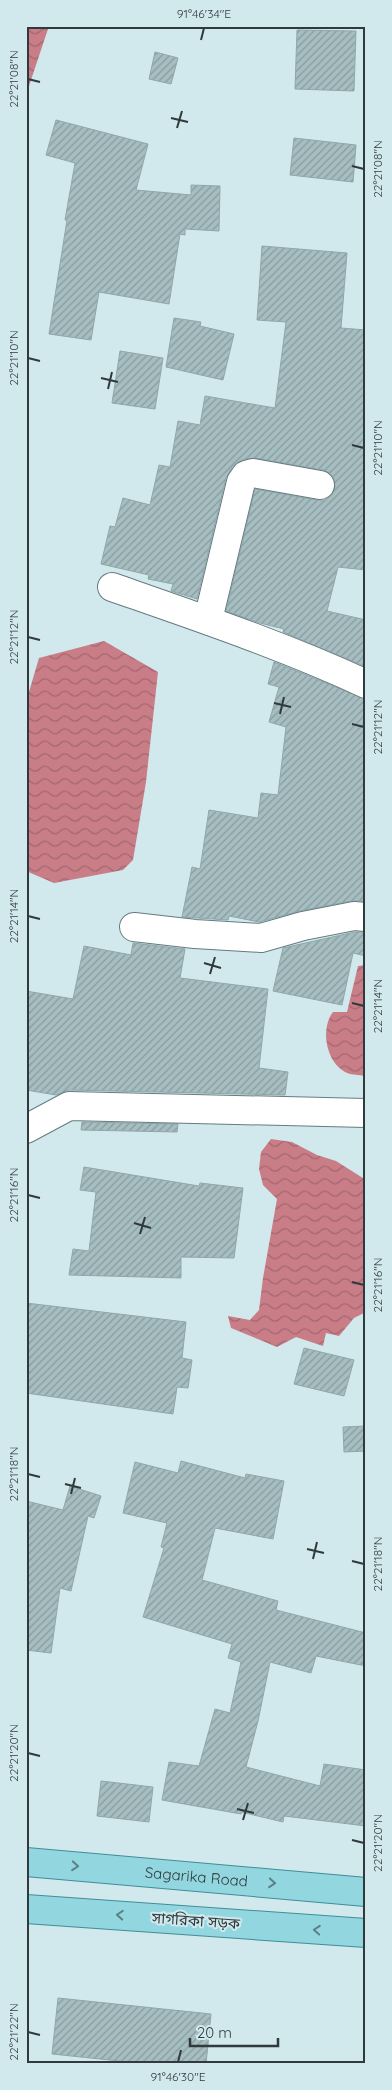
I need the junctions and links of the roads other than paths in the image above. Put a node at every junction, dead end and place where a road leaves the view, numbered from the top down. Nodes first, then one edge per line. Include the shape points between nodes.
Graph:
1 (320, 485) dead end
2 (112, 587) dead end
3 (208, 620) junction
4 (366, 684) edge
5 (366, 917) edge
6 (134, 927) dead end
7 (366, 1113) edge
8 (26, 1129) edge
9 (26, 1862) edge
10 (366, 1892) edge
11 (26, 1909) edge
12 (366, 1933) edge

1 - 3 street via 253,473 246,475 241,482
2 - 3 street
3 - 4 street
5 - 6 street via 303,926 261,938
7 - 8 street via 69,1106
9 -> 10 main road, Sagarika Road
12 -> 11 main road, সাগরিকা সড়ক

